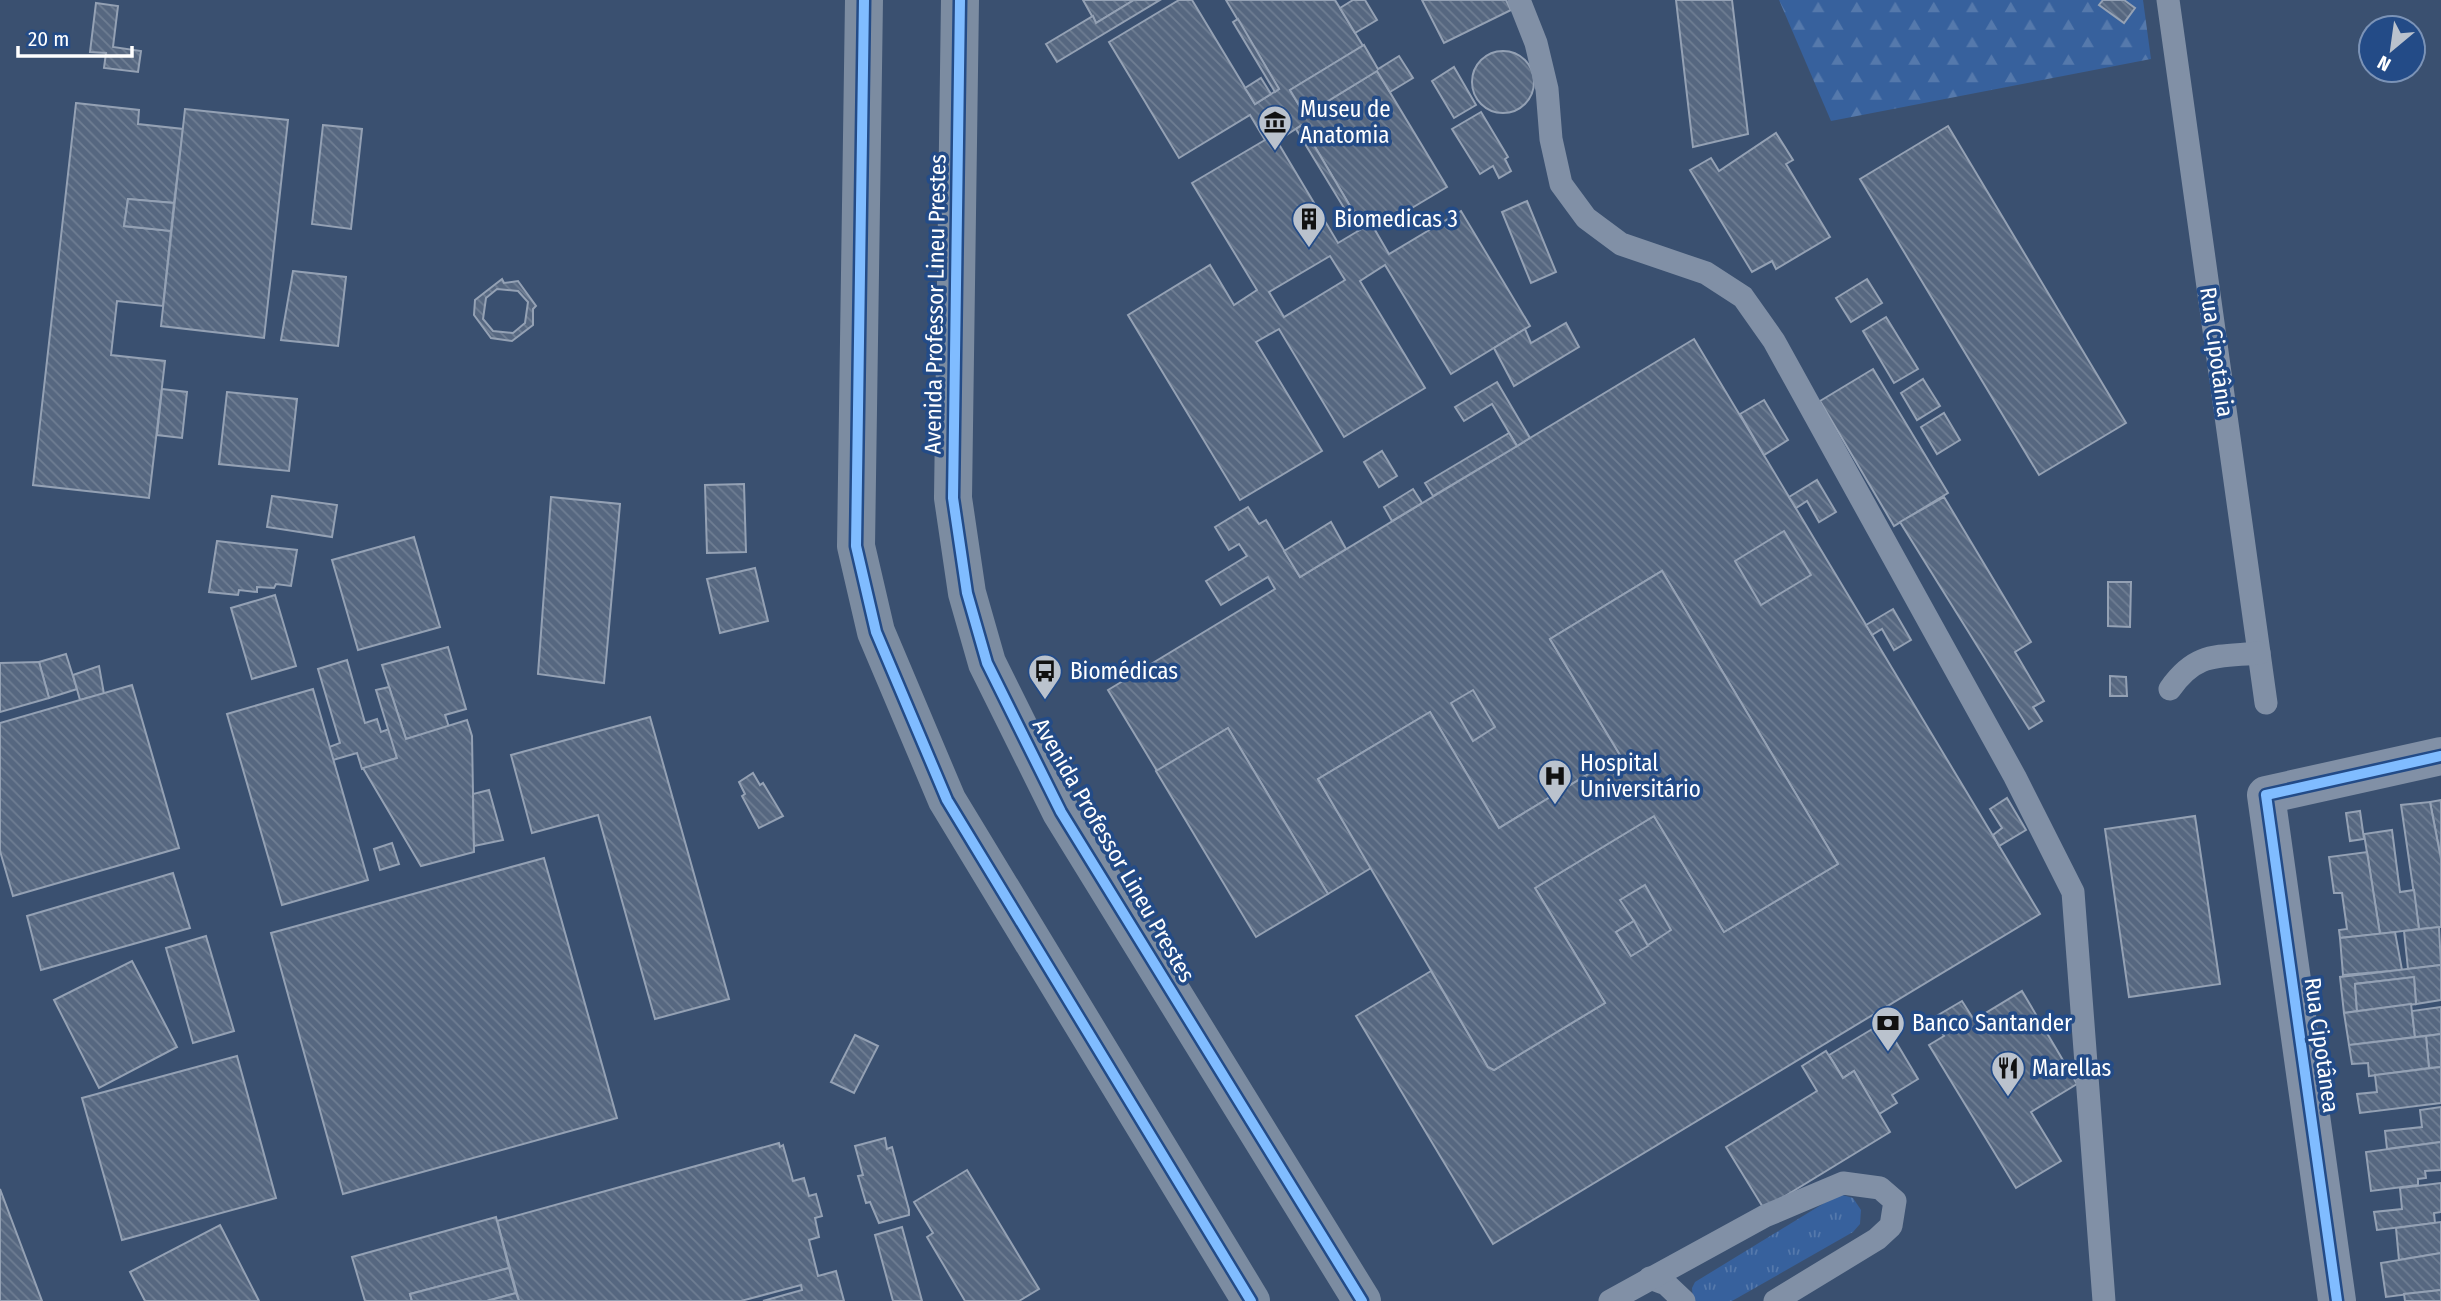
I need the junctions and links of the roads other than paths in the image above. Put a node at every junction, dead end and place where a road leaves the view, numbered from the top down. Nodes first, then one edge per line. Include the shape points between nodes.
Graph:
1 (864, 0) edge
2 (960, 0) edge
3 (1519, 0) edge
4 (2168, 0) edge
5 (2259, 653) junction
6 (2170, 689) dead end
7 (2266, 703) dead end
8 (2441, 756) edge
9 (1650, 1278) junction
10 (1251, 1301) edge
11 (1362, 1301) edge
12 (1610, 1301) edge
13 (1684, 1301) edge
14 (1775, 1301) edge
15 (2104, 1301) edge
16 (2337, 1301) edge

1 - 10 street via 856,546 876,632 947,800
2 - 11 street, Avenida Professor Lineu Prestes via 953,498 967,593 987,663 1062,812
3 - 15 lane via 1547,89 1561,184 1586,218 1621,244 1706,273 1743,297 1774,341 2015,777 2073,892
4 - 5 lane, Rua Cipotânia
5 - 6 lane via 2196,662 2184,669
5 - 7 lane, Rua Cipotânia
8 - 16 street, Rua Cipotânea via 2266,795
9 - 12 lane
9 - 13 lane via 1666,1284
9 - 14 lane via 1765,1216 1843,1183 1868,1184 1890,1194 1895,1201 1891,1226

